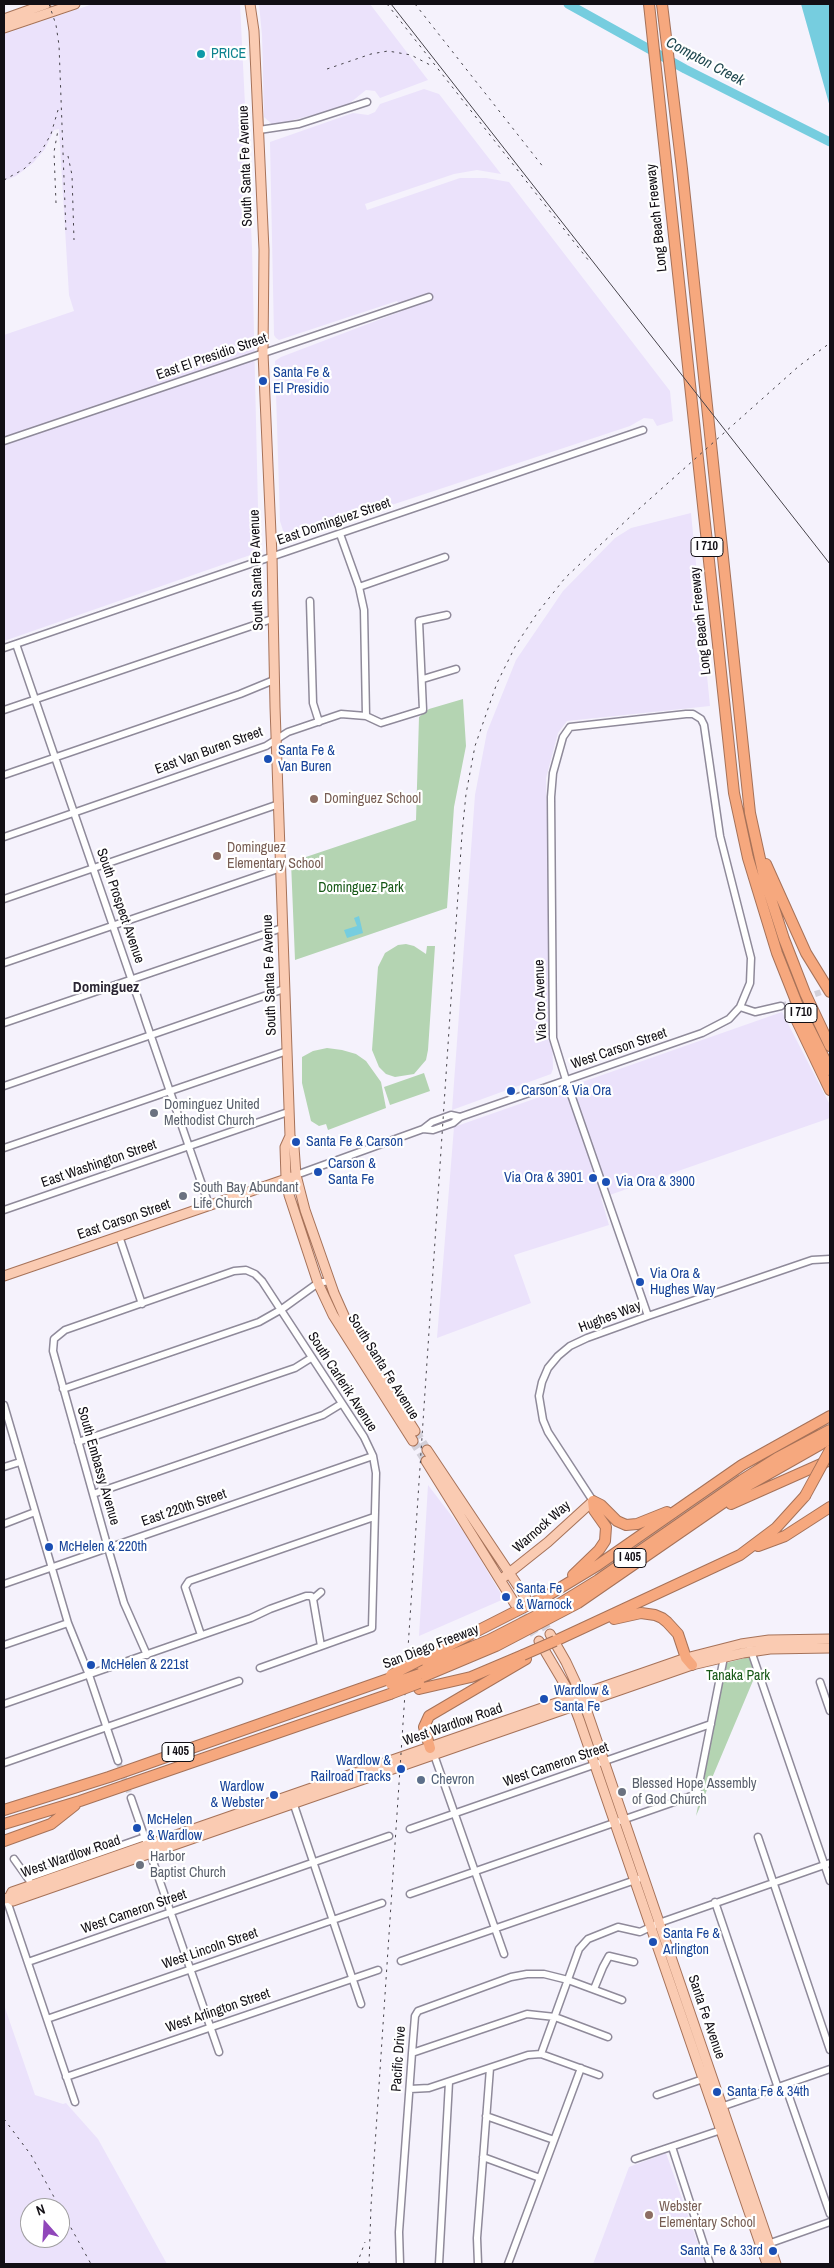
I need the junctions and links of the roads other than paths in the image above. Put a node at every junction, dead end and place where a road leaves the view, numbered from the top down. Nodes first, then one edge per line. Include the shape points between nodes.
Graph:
1 (46, 4) edge
2 (75, 4) edge
3 (250, 4) edge
4 (648, 4) edge
5 (662, 4) edge
6 (667, 4) edge
7 (4, 18) edge
8 (665, 24) junction
9 (4, 28) edge
10 (367, 102) dead end
11 (259, 130) junction
12 (429, 297) dead end
13 (263, 353) junction
14 (643, 430) dead end
15 (4, 441) edge
16 (340, 534) junction
17 (272, 556) junction
18 (445, 556) dead end
19 (359, 587) junction
20 (310, 601) dead end
21 (447, 615) dead end
22 (272, 619) junction
23 (16, 644) junction
24 (4, 648) edge
25 (456, 669) dead end
26 (423, 679) junction
27 (274, 680) junction
28 (35, 699) junction
29 (4, 710) edge
30 (366, 716) junction
31 (319, 722) junction
32 (276, 739) junction
33 (55, 758) junction
34 (4, 775) edge
35 (279, 804) junction
36 (74, 812) junction
37 (754, 834) junction
38 (4, 837) edge
39 (93, 868) junction
40 (280, 868) junction
41 (4, 899) edge
42 (113, 925) junction
43 (282, 928) junction
44 (777, 954) junction
45 (4, 963) edge
46 (132, 979) junction
47 (284, 989) junction
48 (830, 992) edge
49 (780, 1006) tunnel mouth
50 (740, 1007) junction
51 (4, 1023) edge
52 (151, 1035) junction
53 (827, 1038) edge
54 (830, 1046) edge
55 (287, 1052) junction
56 (830, 1070) edge
57 (566, 1080) junction
58 (4, 1086) edge
59 (830, 1090) edge
60 (170, 1091) junction
61 (288, 1112) junction
62 (423, 1129) joint
63 (290, 1136) junction
64 (189, 1146) junction
65 (4, 1148) edge
66 (296, 1175) junction
67 (286, 1178) junction
68 (209, 1205) junction
69 (4, 1210) edge
70 (119, 1236) junction
71 (830, 1258) edge
72 (4, 1276) edge
73 (329, 1281) junction
74 (318, 1283) junction
75 (142, 1304) junction
76 (282, 1310) junction
77 (648, 1316) junction
78 (311, 1358) junction
79 (63, 1389) junction
80 (341, 1404) junction
81 (4, 1408) edge
82 (830, 1412) edge
83 (826, 1418) edge
84 (830, 1430) edge
85 (830, 1437) edge
86 (78, 1442) junction
87 (830, 1446) edge
88 (427, 1450) tunnel mouth
89 (830, 1450) edge
90 (373, 1456) junction
91 (830, 1460) edge
92 (426, 1461) tunnel mouth
93 (20, 1462) junction
94 (4, 1468) edge
95 (93, 1494) junction
96 (593, 1501) junction
97 (684, 1505) junction
98 (729, 1505) junction
99 (830, 1507) edge
100 (35, 1512) junction
101 (374, 1517) junction
102 (4, 1524) edge
103 (108, 1548) junction
104 (750, 1549) junction
105 (50, 1568) junction
106 (509, 1574) junction
107 (500, 1580) junction
108 (4, 1584) edge
109 (560, 1588) junction
110 (321, 1592) dead end
111 (526, 1598) tunnel mouth
112 (313, 1599) junction
113 (515, 1604) tunnel mouth
114 (68, 1622) junction
115 (582, 1628) junction
116 (201, 1635) junction
117 (552, 1637) junction
118 (830, 1639) edge
119 (539, 1640) tunnel mouth
120 (4, 1645) edge
121 (321, 1646) junction
122 (750, 1647) junction
123 (830, 1648) edge
124 (147, 1655) junction
125 (724, 1656) junction
126 (524, 1657) junction
127 (689, 1661) junction
128 (260, 1668) dead end
129 (572, 1674) junction
130 (89, 1675) junction
131 (420, 1675) junction
132 (239, 1681) dead end
133 (820, 1682) dead end
134 (391, 1686) junction
135 (600, 1687) junction
136 (577, 1700) junction
137 (4, 1704) edge
138 (830, 1711) edge
139 (711, 1724) junction
140 (107, 1727) junction
141 (432, 1751) junction
142 (118, 1761) tunnel mouth
143 (4, 1763) edge
144 (600, 1763) junction
145 (131, 1798) tunnel mouth
146 (292, 1800) junction
147 (80, 1801) junction
148 (16, 1806) junction
149 (64, 1806) junction
150 (4, 1810) edge
151 (455, 1813) junction
152 (620, 1821) junction
153 (4, 1824) edge
154 (410, 1829) dead end
155 (389, 1836) dead end
156 (758, 1837) dead end
157 (4, 1841) edge
158 (148, 1845) junction
159 (14, 1858) dead end
160 (314, 1862) junction
161 (827, 1864) edge
162 (475, 1871) junction
163 (639, 1878) junction
164 (830, 1881) edge
165 (29, 1882) junction
166 (773, 1882) junction
167 (410, 1894) dead end
168 (6, 1898) edge
169 (715, 1902) junction
170 (382, 1904) dead end
171 (170, 1912) junction
172 (333, 1920) junction
173 (655, 1924) junction
174 (495, 1928) junction
175 (504, 1954) dead end
176 (401, 1961) dead end
177 (28, 1962) junction
178 (634, 1962) dead end
179 (190, 1969) junction
180 (378, 1970) dead end
181 (353, 1978) junction
182 (568, 1980) junction
183 (594, 1990) junction
184 (622, 2000) dead end
185 (361, 2004) dead end
186 (555, 2016) junction
187 (47, 2019) junction
188 (210, 2027) junction
189 (608, 2036) dead end
190 (830, 2050) edge
191 (219, 2052) dead end
192 (412, 2053) junction
193 (541, 2054) junction
194 (490, 2068) junction
195 (581, 2068) junction
196 (830, 2069) edge
197 (599, 2075) dead end
198 (66, 2076) junction
199 (707, 2077) junction
200 (450, 2082) junction
201 (786, 2085) junction
202 (778, 2088) junction
203 (410, 2089) junction
204 (657, 2095) dead end
205 (75, 2102) dead end
206 (718, 2108) junction
207 (486, 2116) junction
208 (726, 2128) junction
209 (554, 2140) junction
210 (672, 2147) junction
211 (483, 2157) junction
212 (635, 2159) dead end
213 (540, 2178) junction
214 (830, 2214) edge
215 (830, 2222) edge
216 (765, 2244) junction
217 (400, 2264) edge
218 (439, 2264) edge
219 (478, 2264) edge
220 (508, 2264) edge
221 (710, 2264) edge
222 (767, 2264) edge
223 (776, 2264) edge

1 - 7 main road
2 - 9 main road
3 - 11 main road, South Santa Fe Avenue
4 - 44 highway, Long Beach Freeway / I 710 via 730,763 748,858
5 - 8 highway, Long Beach Freeway / I 710
6 - 8 highway
8 - 37 highway, Long Beach Freeway / I 710
10 - 11 street via 299,124
11 - 13 main road, South Santa Fe Avenue via 264,250
12 - 13 street, East El Presidio Street
13 - 15 street, East El Presidio Street
13 - 17 main road, South Santa Fe Avenue
14 - 16 street, East Dominguez Street
16 - 17 street, East Dominguez Street
16 - 19 street
17 - 22 main road, South Santa Fe Avenue
17 - 23 street, East Dominguez Street
18 - 19 street
19 - 30 street via 364,610
20 - 31 street via 313,703
21 - 26 street via 419,621
22 - 27 main road, South Santa Fe Avenue
22 - 28 street
23 - 24 street, East Dominguez Street
23 - 28 street, South Prospect Avenue
25 - 26 street
26 - 30 street, East Van Buren Street via 423,710 381,723
27 - 32 main road, South Santa Fe Avenue
27 - 33 street
28 - 29 street
28 - 33 street, South Prospect Avenue
30 - 31 street, East Van Buren Street via 341,714
31 - 32 street, East Van Buren Street
32 - 35 main road, South Santa Fe Avenue
32 - 36 street, East Van Buren Street via 266,746
33 - 34 street
33 - 36 street, South Prospect Avenue
35 - 39 street
35 - 40 main road, South Santa Fe Avenue
36 - 38 street, East Van Buren Street
36 - 39 street, South Prospect Avenue
37 - 48 highway via 806,953
37 - 53 highway, Long Beach Freeway / I 710 via 784,939
39 - 41 street
39 - 42 street, South Prospect Avenue
40 - 42 street
40 - 43 main road, South Santa Fe Avenue
42 - 45 street
42 - 46 street, South Prospect Avenue
43 - 46 street
43 - 47 main road, South Santa Fe Avenue
44 - 56 highway, Long Beach Freeway / I 710 via 798,1006
44 - 59 highway via 781,979
46 - 51 street
46 - 52 street, South Prospect Avenue
47 - 52 street
47 - 55 main road, South Santa Fe Avenue
49 - 50 street via 755,1012
50 - 57 street, West Carson Street via 729,1019 702,1034
50 - 57 street, Via Oro Avenue via 750,983 751,958 720,836 701,719 686,714 575,726 566,731 555,765 551,797 553,1035
52 - 58 street
52 - 60 street, South Prospect Avenue
53 - 54 highway, Long Beach Freeway / I 710
55 - 60 street
55 - 61 main road, South Santa Fe Avenue
57 - 62 street, West Carson Street via 460,1117 454,1123 433,1130
57 - 77 street, Via Oro Avenue
60 - 64 street, South Prospect Avenue
60 - 65 street
61 - 63 main road, South Santa Fe Avenue
61 - 64 street, East Washington Street
62 - 66 street, East Carson Street
63 - 66 main road, South Santa Fe Avenue
63 - 67 main road, South Santa Fe Avenue via 285,1147
64 - 68 street, South Prospect Avenue
64 - 69 street, East Washington Street
66 - 67 main road, East Carson Street
66 - 73 main road, South Santa Fe Avenue
67 - 68 main road, East Carson Street
67 - 74 main road, South Santa Fe Avenue
68 - 70 main road, East Carson Street
70 - 72 main road, East Carson Street
70 - 75 street
71 - 77 street, Hughes Way via 812,1260
73 - 74 street
73 - 74 main road, South Santa Fe Avenue via 350,1328 414,1436 342,1330
74 - 76 street
75 - 76 street, South Carlerik Avenue via 234,1271 246,1270 258,1276
75 - 79 street, South Embassy Avenue via 65,1330 54,1339 53,1352
76 - 78 street, South Carlerik Avenue
76 - 79 street via 259,1322
77 - 96 street, Hughes Way via 570,1346 548,1368 542,1382 539,1396 548,1432
78 - 80 street, South Carlerik Avenue
78 - 86 street via 295,1368
79 - 86 street, South Embassy Avenue
80 - 90 street, South Carlerik Avenue
80 - 95 street via 323,1415
81 - 93 street
82 - 83 highway
83 - 97 highway via 742,1465
84 - 131 highway, San Diego Freeway / I 405 via 756,1471 552,1608
85 - 131 highway via 749,1485 578,1603 502,1643
86 - 95 street, South Embassy Avenue
87 - 98 highway, San Diego Freeway / I 405
88 - 106 main road
89 - 104 highway, bridge via 805,1496 787,1518
90 - 101 street, South Carlerik Avenue via 376,1473
90 - 103 street, East 220th Street
91 - 98 highway
92 - 107 main road
93 - 94 street
93 - 100 street
95 - 103 street, South Embassy Avenue
96 - 97 highway via 626,1525 637,1524
96 - 106 main road, Warnock Way
96 - 109 highway via 594,1510 606,1527 605,1541
97 - 109 highway
98 - 131 highway, San Diego Freeway / I 405 via 566,1616 495,1653
99 - 104 highway via 776,1540
100 - 102 street
100 - 105 street
101 - 116 street via 189,1581 186,1587
101 - 121 street, South Carlerik Avenue via 372,1628
103 - 105 street, East 220th Street
103 - 124 street, South Embassy Avenue via 124,1603
104 - 115 highway
105 - 108 street, East 220th Street
105 - 114 street
106 - 107 main road, Warnock Way
106 - 111 main road
107 - 113 main road
109 - 131 highway
110 - 112 street
112 - 116 street via 306,1596
112 - 121 street
114 - 120 street
114 - 130 street
115 - 117 highway
115 - 127 highway via 634,1614 655,1615 675,1630
116 - 124 street
117 - 126 highway, bridge
117 - 129 main road
118 - 122 main road, West Wardlow Road via 792,1639
119 - 136 main road
121 - 128 street
122 - 123 main road, West Wardlow Road
122 - 125 main road, West Wardlow Road
122 - 127 main road, West Wardlow Road
122 - 161 street
124 - 130 street
125 - 127 main road, West Wardlow Road
125 - 139 street
126 - 131 highway via 471,1676
126 - 141 highway via 429,1716 424,1727
127 - 135 main road, West Wardlow Road
127 - 136 main road, West Wardlow Road
129 - 135 main road via 583,1684
129 - 136 main road
130 - 137 street
130 - 140 street
131 - 134 highway, bridge
131 - 134 highway, San Diego Freeway / I 405, bridge
132 - 140 street
133 - 138 street
134 - 147 highway, San Diego Freeway / I 405 via 375,1699
134 - 148 highway via 32,1807
134 - 148 highway, San Diego Freeway / I 405 via 371,1685
134 - 149 highway via 76,1796
135 - 136 main road, West Wardlow Road
136 - 141 main road, West Wardlow Road
136 - 144 main road, Santa Fe Avenue
139 - 144 street, West Cameron Street
139 - 152 street via 697,1794
140 - 142 street
140 - 143 street
141 - 146 main road, West Wardlow Road
141 - 151 street
144 - 151 street, West Cameron Street
144 - 152 main road, Santa Fe Avenue
145 - 158 street
146 - 158 main road, West Wardlow Road
146 - 160 street
147 - 149 highway, San Diego Freeway / I 405
147 - 157 highway via 51,1824
148 - 150 highway, San Diego Freeway / I 405
149 - 153 highway, San Diego Freeway / I 405
151 - 154 street, West Cameron Street
151 - 162 street
152 - 162 street
152 - 163 main road, Santa Fe Avenue
155 - 160 street, West Cameron Street
156 - 166 street
158 - 165 main road, West Wardlow Road
158 - 168 main road, West Wardlow Road via 13,1901
158 - 171 street
159 - 165 street
160 - 171 street, West Cameron Street
160 - 172 street
161 - 164 street
161 - 166 street
162 - 167 street
162 - 174 street
163 - 173 main road, Santa Fe Avenue
163 - 174 street
165 - 168 main road, West Wardlow Road
166 - 169 street
166 - 190 street
168 - 177 street
169 - 173 street
169 - 202 street
170 - 172 street, West Lincoln Street
171 - 177 street, West Cameron Street
171 - 179 street
172 - 179 street, West Lincoln Street
172 - 181 street
173 - 182 street via 640,1932 618,1927 588,1939 578,1949
173 - 199 main road, Santa Fe Avenue
174 - 175 street
174 - 176 street
177 - 187 street
178 - 183 street via 609,1956
179 - 187 street, West Lincoln Street
179 - 188 street
180 - 181 street, West Arlington Street
181 - 185 street
181 - 188 street, West Arlington Street
182 - 183 street, Pacific Drive
182 - 186 street
182 - 192 street, Pacific Drive via 544,1974 511,1977 424,2008 415,2016
183 - 184 street, Pacific Drive
186 - 189 street
186 - 192 street via 522,2015
186 - 193 street
187 - 198 street
188 - 191 street
188 - 198 street, West Arlington Street
192 - 203 street, Pacific Drive
193 - 194 street
193 - 195 street
194 - 200 street
194 - 207 street
195 - 197 street
195 - 209 street
196 - 201 street
198 - 205 street
199 - 204 street
199 - 206 main road, Santa Fe Avenue
200 - 203 street
200 - 218 street
201 - 202 street
201 - 214 street
202 - 206 street
203 - 217 street, Pacific Drive
206 - 208 main road, Santa Fe Avenue
207 - 209 street
207 - 211 street
208 - 210 street
208 - 216 main road, Santa Fe Avenue
209 - 213 street
210 - 212 street
210 - 221 street
211 - 213 street
211 - 219 street
213 - 220 street
215 - 216 street
216 - 222 main road, Santa Fe Avenue
216 - 223 main road, Santa Fe Avenue

